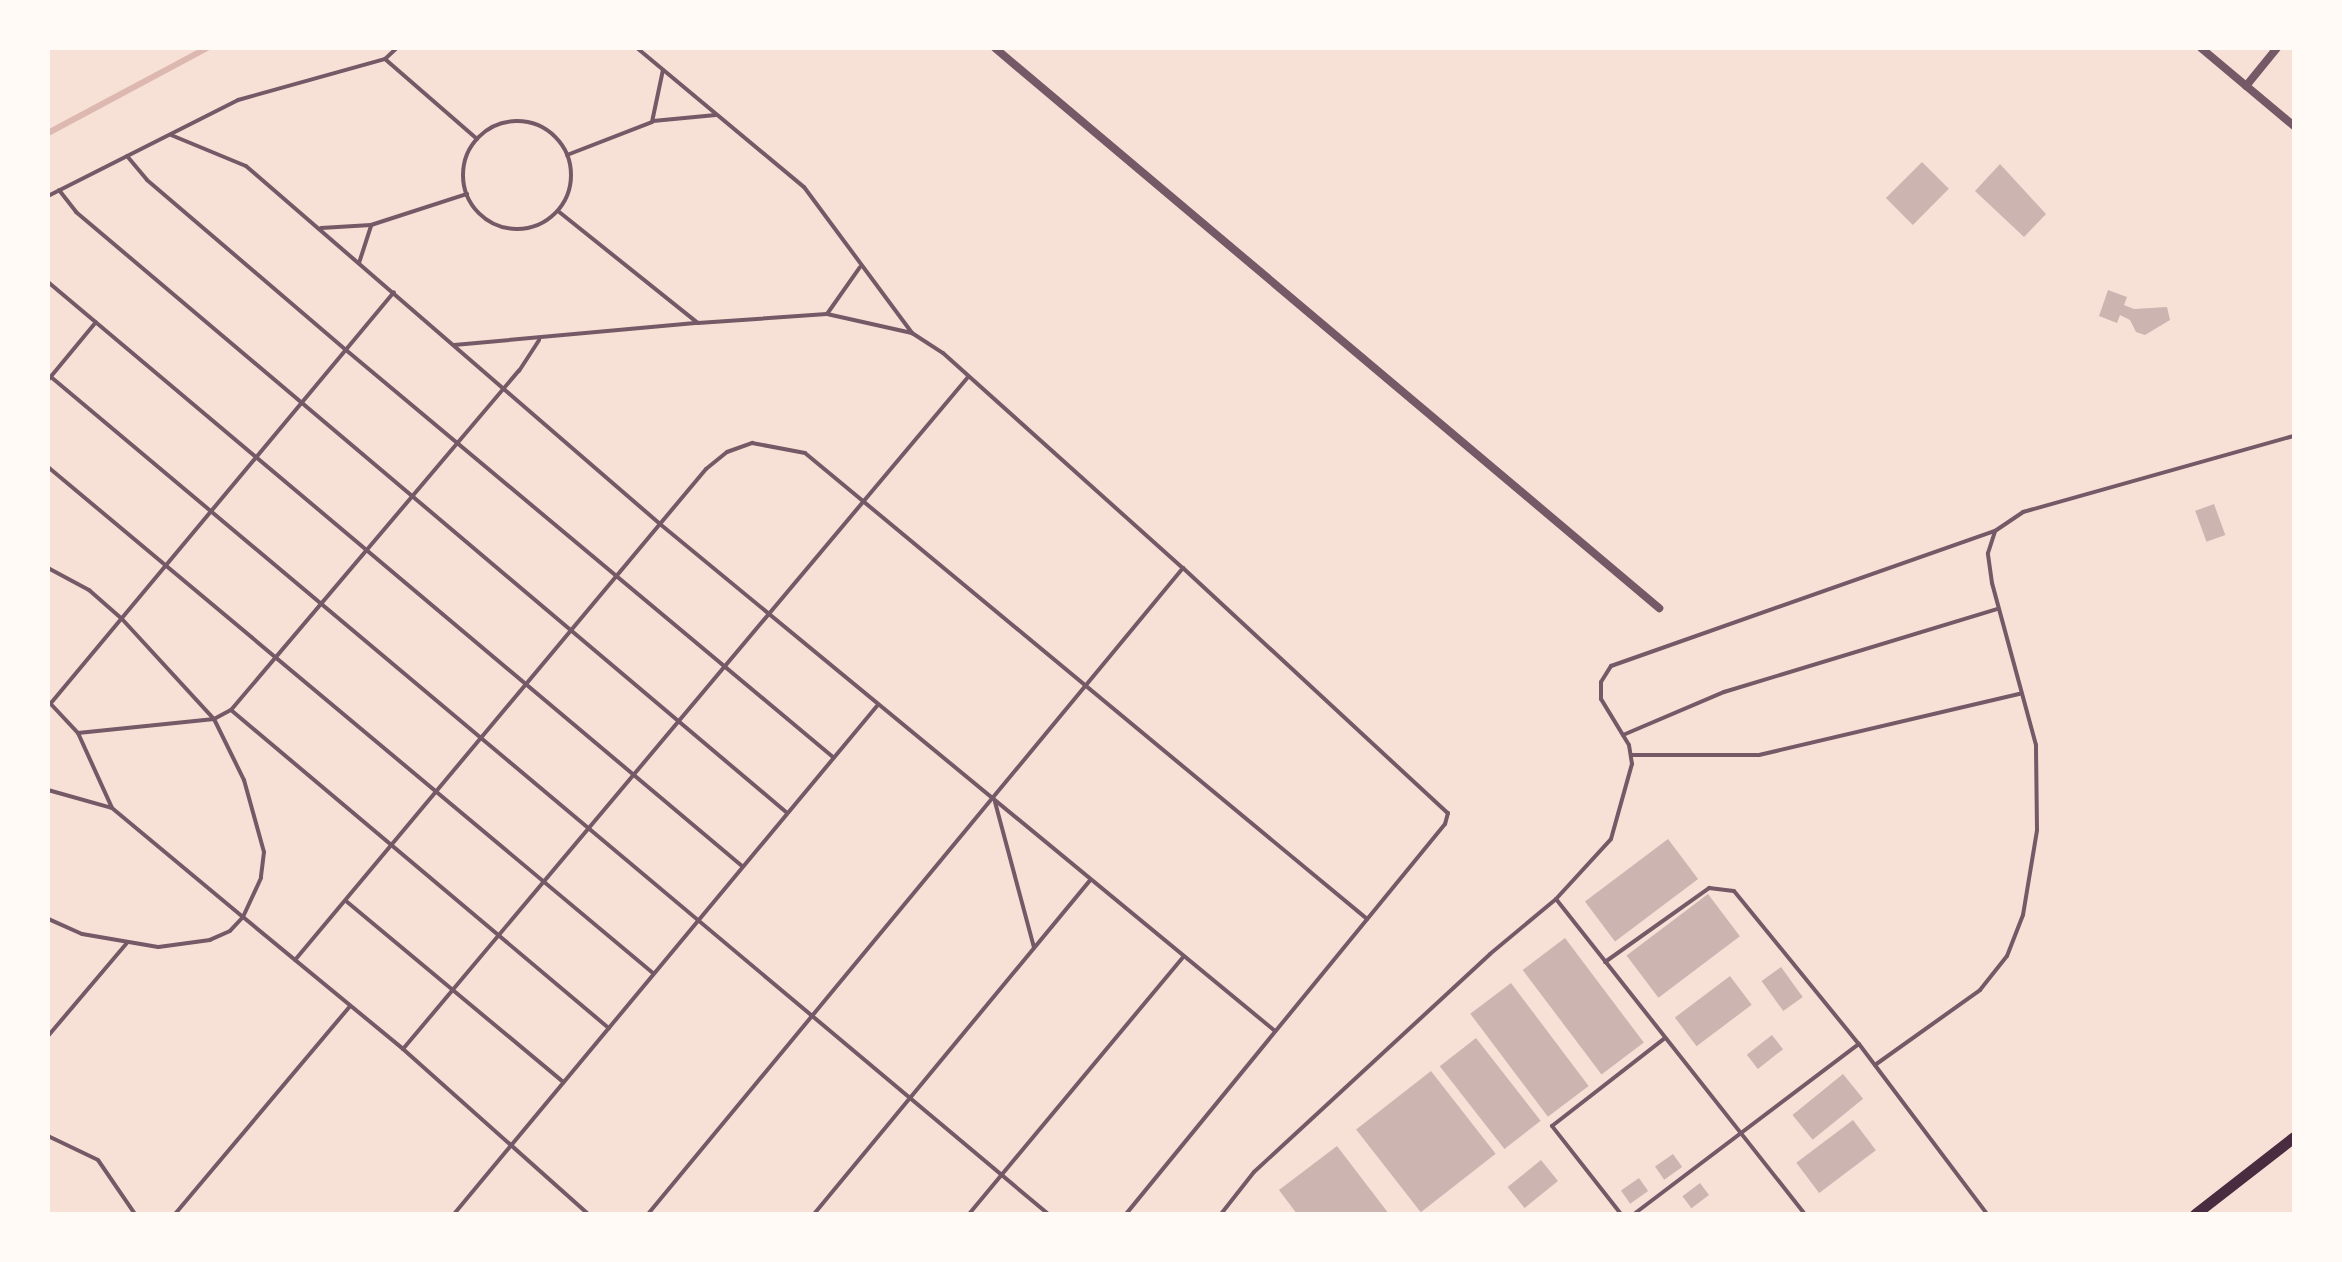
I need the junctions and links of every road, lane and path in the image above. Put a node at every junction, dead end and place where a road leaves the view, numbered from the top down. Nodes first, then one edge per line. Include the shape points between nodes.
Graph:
1 (397, 48) edge
2 (637, 48) edge
3 (995, 48) edge
4 (2201, 48) edge
5 (2277, 48) edge
6 (385, 59) junction
7 (663, 70) junction
8 (2246, 86) junction
9 (718, 115) junction
10 (652, 122) junction
11 (2294, 126) edge
12 (171, 135) junction
13 (477, 139) junction
14 (567, 155) junction
15 (127, 156) junction
16 (59, 190) junction
17 (467, 194) junction
18 (48, 196) edge
19 (558, 211) junction
20 (371, 225) junction
21 (319, 229) junction
22 (359, 263) junction
23 (861, 267) junction
24 (48, 282) edge
25 (394, 292) junction
26 (827, 314) junction
27 (96, 322) junction
28 (698, 323) junction
29 (912, 333) junction
30 (539, 340) junction
31 (454, 345) junction
32 (346, 350) junction
33 (968, 377) junction
34 (50, 379) edge
35 (502, 387) junction
36 (302, 404) junction
37 (2294, 436) edge
38 (455, 443) junction
39 (257, 456) junction
40 (48, 467) edge
41 (411, 495) junction
42 (865, 500) junction
43 (212, 512) junction
44 (660, 524) junction
45 (1995, 531) junction
46 (367, 548) junction
47 (166, 566) junction
48 (48, 568) edge
49 (1183, 568) junction
50 (616, 578) junction
51 (321, 602) junction
52 (1659, 608) dead end
53 (1998, 609) junction
54 (770, 616) junction
55 (122, 619) junction
56 (573, 630) junction
57 (275, 657) junction
58 (725, 667) junction
59 (528, 684) junction
60 (1088, 687) junction
61 (2020, 694) junction
62 (49, 702) edge
63 (877, 706) junction
64 (231, 710) junction
65 (214, 719) junction
66 (680, 721) junction
67 (78, 733) junction
68 (1623, 735) junction
69 (482, 739) junction
70 (1631, 755) junction
71 (833, 757) junction
72 (635, 774) junction
73 (48, 790) edge
74 (436, 792) junction
75 (994, 799) junction
76 (112, 808) junction
77 (786, 812) junction
78 (590, 829) junction
79 (391, 846) junction
80 (742, 866) junction
81 (1089, 881) junction
82 (545, 883) junction
83 (1556, 899) junction
84 (346, 901) junction
85 (243, 917) junction
86 (48, 919) edge
87 (696, 919) junction
88 (1367, 919) junction
89 (499, 936) junction
90 (126, 944) junction
91 (1034, 948) junction
92 (1182, 958) junction
93 (295, 960) junction
94 (1605, 962) junction
95 (653, 973) junction
96 (453, 991) junction
97 (350, 1006) junction
98 (812, 1018) junction
99 (609, 1028) junction
100 (1275, 1031) junction
101 (48, 1036) edge
102 (1665, 1038) junction
103 (1859, 1044) junction
104 (403, 1049) junction
105 (1875, 1065) junction
106 (563, 1082) junction
107 (910, 1098) junction
108 (1741, 1133) junction
109 (48, 1136) edge
110 (2294, 1137) edge
111 (509, 1145) junction
112 (1001, 1176) junction
113 (135, 1214) edge
114 (175, 1214) edge
115 (454, 1214) edge
116 (588, 1214) edge
117 (648, 1214) edge
118 (814, 1214) edge
119 (969, 1214) edge
120 (1048, 1214) edge
121 (1126, 1214) edge
122 (1221, 1214) edge
123 (1621, 1214) edge
124 (1634, 1214) edge
125 (1805, 1214) edge
126 (1987, 1214) edge
127 (2195, 1214) edge

1 - 6 lane
2 - 7 lane
3 - 52 street
4 - 8 street
5 - 8 street
6 - 12 lane via 266,88
6 - 13 lane
7 - 9 lane
7 - 10 lane
8 - 11 street
9 - 10 lane
9 - 23 lane via 804,187
10 - 14 lane
12 - 15 lane
12 - 21 lane via 246,166
13 - 14 lane via 508,122 526,122 557,138
13 - 17 lane via 463,173
14 - 19 lane via 570,187
15 - 16 lane
15 - 32 lane via 147,180
16 - 18 lane
16 - 36 lane via 76,212
17 - 19 lane via 487,220 504,228 538,226
17 - 20 lane
19 - 28 lane
20 - 21 lane
20 - 22 lane
21 - 22 lane
22 - 25 lane
23 - 26 lane
23 - 29 lane
24 - 27 lane
25 - 31 lane
25 - 32 lane
26 - 28 lane
26 - 29 lane
27 - 34 lane
27 - 39 lane
28 - 30 lane
29 - 33 lane
30 - 31 lane via 469,340
30 - 35 lane
31 - 35 lane
32 - 36 lane
32 - 38 lane
33 - 42 lane
33 - 49 lane
34 - 43 lane
35 - 38 lane
35 - 44 lane
36 - 39 lane
36 - 41 lane
37 - 45 lane via 2023,512
38 - 41 lane
38 - 50 lane
39 - 43 lane
39 - 46 lane
40 - 47 lane
41 - 46 lane
41 - 56 lane
42 - 44 lane via 805,453 752,443 727,452 706,469
42 - 54 lane
42 - 60 lane
43 - 47 lane
43 - 51 lane
44 - 50 lane
44 - 54 lane
45 - 53 lane via 1988,553
45 - 68 lane via 1620,660 1603,674 1600,691
46 - 51 lane
46 - 59 lane
47 - 55 lane
47 - 57 lane
48 - 55 lane via 89,590
49 - 60 lane
49 - 88 lane via 1448,813 1445,824
50 - 56 lane
50 - 58 lane
51 - 57 lane
51 - 69 lane
53 - 61 lane
53 - 68 lane via 1724,692
54 - 58 lane
54 - 63 lane
55 - 62 lane
55 - 65 lane
56 - 59 lane
56 - 66 lane
57 - 64 lane
57 - 74 lane
58 - 66 lane
58 - 71 lane
59 - 69 lane
59 - 72 lane
60 - 75 lane
60 - 88 lane
61 - 70 lane via 1759,755
61 - 105 lane via 2032,726 2038,788 2030,883 2017,937 1980,990
62 - 67 lane
63 - 71 lane
63 - 75 lane
64 - 65 lane
64 - 79 lane
65 - 67 lane
65 - 85 lane via 244,780 264,852 261,878
66 - 72 lane
66 - 77 lane
67 - 76 lane
68 - 70 lane
69 - 74 lane
69 - 78 lane
70 - 83 lane via 1619,824
71 - 77 lane
72 - 78 lane
72 - 80 lane
73 - 76 lane
74 - 79 lane
74 - 82 lane
75 - 81 lane
75 - 91 lane
75 - 98 lane
76 - 85 lane
77 - 80 lane
78 - 82 lane
78 - 87 lane
79 - 84 lane
79 - 89 lane
80 - 87 lane
81 - 91 lane
81 - 92 lane
82 - 89 lane
82 - 95 lane
83 - 94 lane
83 - 122 lane via 1254,1172
84 - 93 lane
84 - 96 lane
85 - 90 lane via 230,931 210,940 158,947
85 - 93 lane
86 - 90 lane
87 - 95 lane
87 - 98 lane
88 - 100 lane
89 - 96 lane
89 - 99 lane
90 - 101 lane
91 - 107 lane
92 - 100 lane
92 - 112 lane
93 - 97 lane
94 - 102 lane
94 - 103 lane via 1702,892 1726,887 1752,908
95 - 99 lane
96 - 104 lane
96 - 106 lane
97 - 104 lane
97 - 114 lane
98 - 107 lane
98 - 117 lane
99 - 106 lane
100 - 121 lane
102 - 108 lane
102 - 123 lane via 1552,1126
103 - 105 lane
103 - 108 lane
104 - 111 lane
105 - 126 lane
106 - 111 lane
107 - 112 lane
107 - 118 lane
108 - 124 lane
108 - 125 lane
109 - 113 lane via 98,1160
110 - 127 main road
111 - 115 lane
111 - 116 lane
112 - 119 lane
112 - 120 lane

